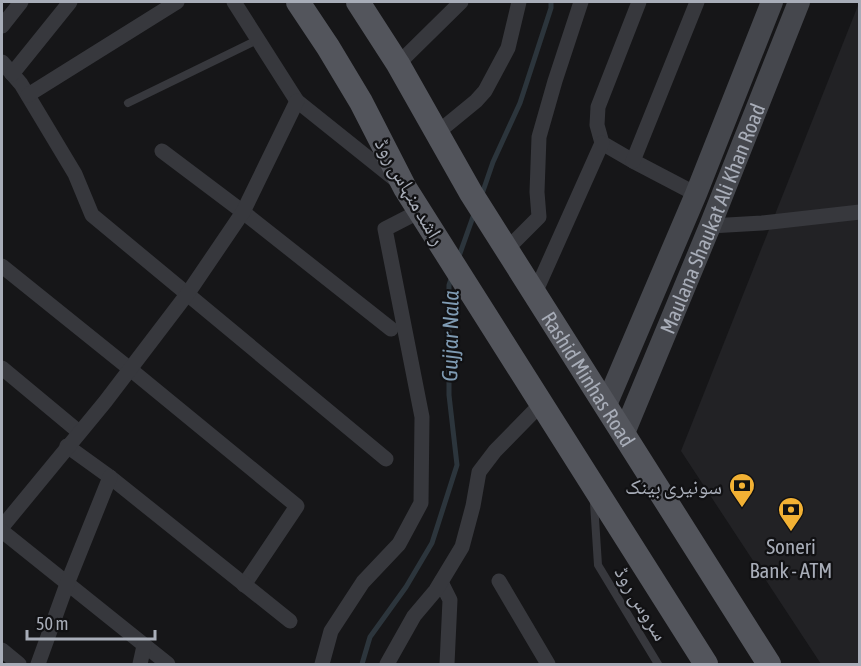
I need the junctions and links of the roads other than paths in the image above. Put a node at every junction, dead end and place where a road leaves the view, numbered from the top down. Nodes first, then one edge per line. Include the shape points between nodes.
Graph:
1 (21, 2) edge
2 (70, 2) edge
3 (177, 2) edge
4 (234, 2) edge
5 (298, 2) edge
6 (358, 2) edge
7 (461, 2) edge
8 (519, 2) edge
9 (581, 2) edge
10 (639, 2) edge
11 (697, 2) edge
12 (772, 2) edge
13 (799, 2) edge
14 (2, 26) edge
15 (257, 40) junction
16 (2, 62) edge
17 (398, 64) junction
18 (12, 74) junction
19 (28, 95) junction
20 (297, 101) junction
21 (128, 103) dead end
22 (437, 133) junction
23 (602, 142) junction
24 (162, 151) dead end
25 (633, 161) junction
26 (405, 188) junction
27 (696, 194) junction
28 (420, 211) junction
29 (243, 212) junction
30 (860, 212) edge
31 (710, 226) junction
32 (507, 249) junction
33 (2, 266) edge
34 (188, 293) junction
35 (535, 293) junction
36 (391, 329) dead end
37 (2, 368) edge
38 (130, 369) junction
39 (541, 404) junction
40 (606, 405) junction
41 (79, 432) junction
42 (624, 433) junction
43 (67, 446) junction
44 (386, 459) dead end
45 (110, 477) junction
46 (594, 487) junction
47 (2, 529) edge
48 (499, 581) dead end
49 (441, 582) junction
50 (67, 584) junction
51 (244, 585) junction
52 (290, 621) dead end
53 (144, 646) junction
54 (2, 650) edge
55 (19, 664) edge
56 (38, 664) edge
57 (140, 664) edge
58 (168, 664) edge
59 (322, 664) edge
60 (387, 664) edge
61 (447, 664) edge
62 (548, 664) edge
63 (658, 664) edge
64 (706, 664) edge
65 (770, 664) edge

1 - 14 street
2 - 18 street
3 - 19 street
4 - 15 street
5 - 26 main road, راشد منہاس روڈ via 362,102
6 - 17 main road
7 - 17 street
8 - 22 street via 508,48 485,91
9 - 32 street via 539,137 539,218
10 - 23 street via 598,107 597,125
11 - 25 street
12 - 27 main road, Maulana Shaukat Ali Khan Road
13 - 31 main road, Maulana Shaukat Ali Khan Road
15 - 20 street
15 - 21 lane
16 - 18 street
17 - 22 main road
18 - 19 street
19 - 34 street via 75,174 92,215
20 - 26 street
20 - 29 street
22 - 32 main road, Rashid Minhas Road
23 - 25 street
23 - 35 street
24 - 29 street
25 - 27 street
26 - 28 main road, راشد منہاس روڈ
27 - 40 main road, Maulana Shaukat Ali Khan Road
28 - 39 main road, راشد منہاس روڈ
28 - 59 street via 385,229 422,417 421,503 399,544 363,582 331,631
29 - 34 street
29 - 36 street
30 - 31 street
31 - 42 main road, Maulana Shaukat Ali Khan Road
32 - 35 main road, Rashid Minhas Road
33 - 38 street
34 - 38 street
34 - 44 street
35 - 40 main road, Rashid Minhas Road
37 - 41 street
38 - 41 street
38 - 51 street via 297,506
39 - 46 main road
39 - 49 street via 479,472 462,547
40 - 42 main road, Rashid Minhas Road
41 - 43 street
42 - 65 main road, Rashid Minhas Road
43 - 45 street
43 - 47 street
45 - 50 street
45 - 51 street
46 - 63 lane, سروس روڈ via 598,565
46 - 64 main road
47 - 50 street
48 - 62 street
49 - 60 street via 414,616
49 - 61 street via 450,600
50 - 53 street
50 - 56 street
51 - 52 street
53 - 57 street
53 - 58 street
54 - 55 street

